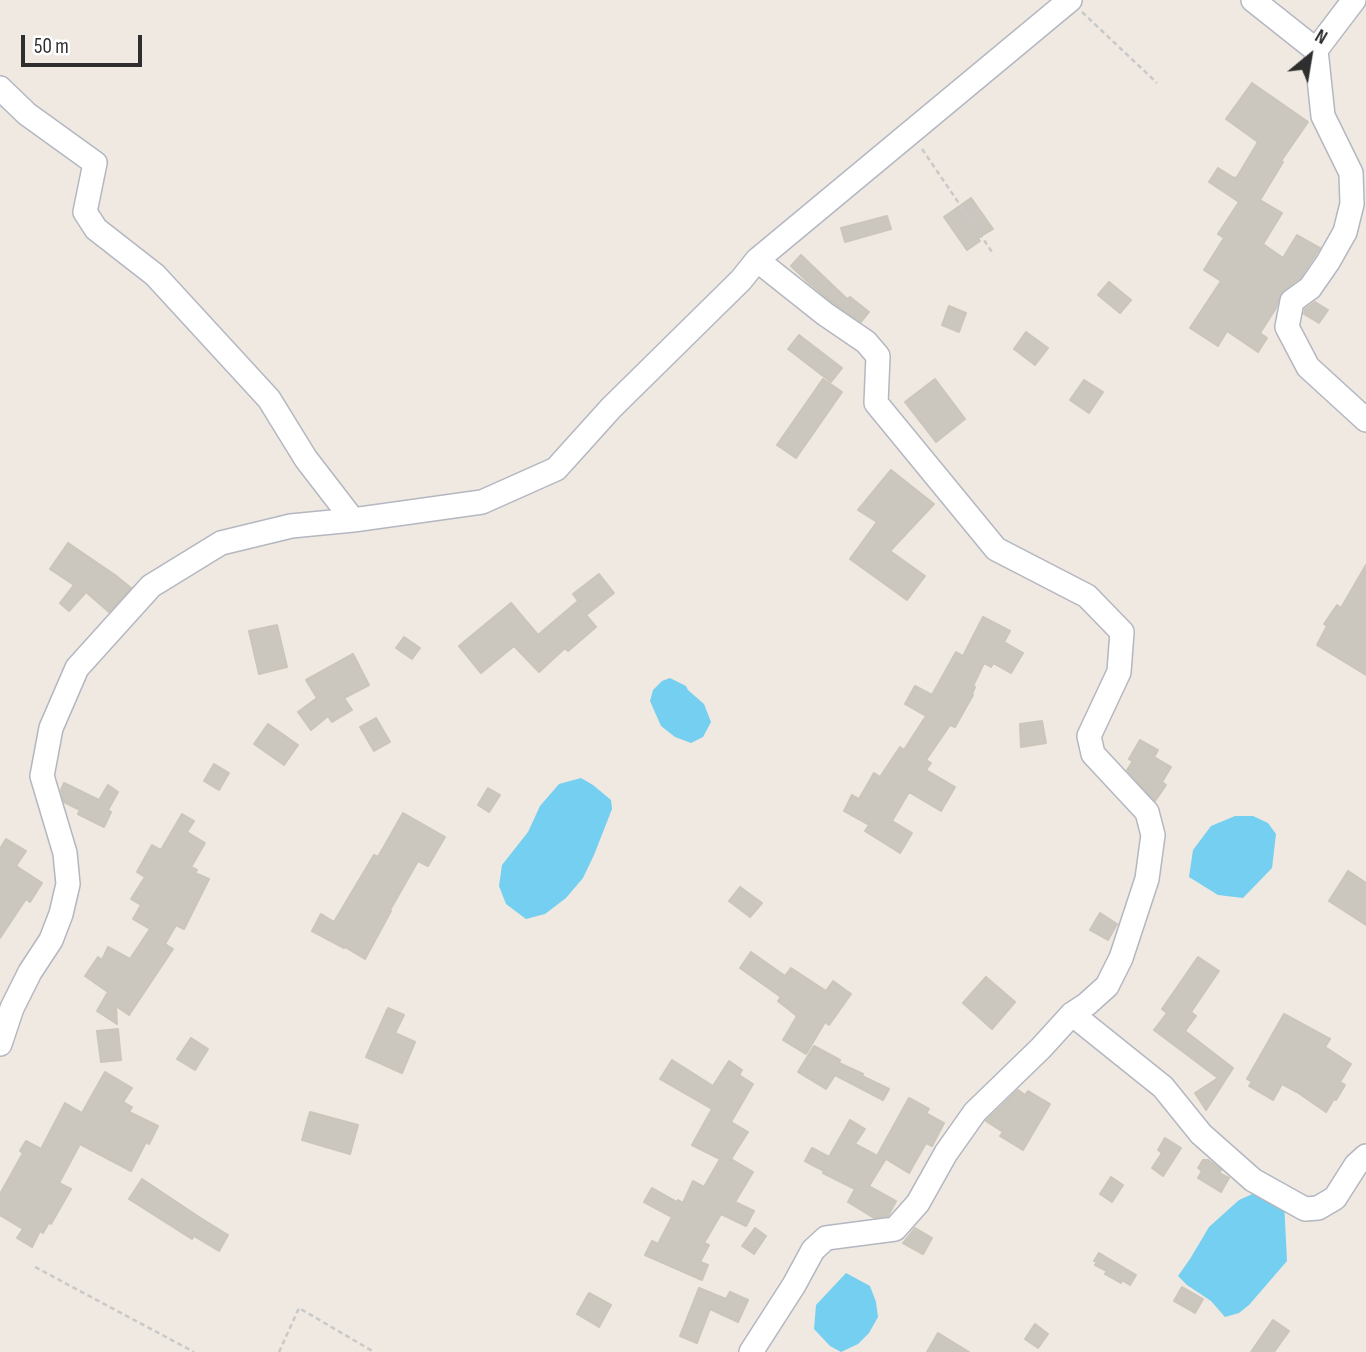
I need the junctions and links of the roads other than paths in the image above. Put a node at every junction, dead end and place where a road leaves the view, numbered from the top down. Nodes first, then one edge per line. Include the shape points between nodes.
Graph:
1 (1070, 0) edge
2 (1253, 0) edge
3 (1354, 0) edge
4 (1316, 50) junction
5 (0, 88) edge
6 (757, 260) junction
7 (1366, 420) edge
8 (352, 520) junction
9 (1072, 1014) junction
10 (0, 1044) edge
11 (1366, 1156) edge
12 (751, 1352) edge

1 - 6 street
2 - 4 street
3 - 4 street
4 - 7 street via 1324,116 1350,173 1352,204 1345,232 1328,262 1310,288 1292,301 1287,327 1308,367
5 - 8 street via 27,114 95,163 85,212 96,229 155,275 269,399
6 - 8 street via 556,470 482,502
6 - 9 street via 866,342 878,356 876,402 996,549 1087,596 1122,632 1119,672 1089,736 1093,754 1147,812 1152,846 1147,879 1121,958 1107,986
8 - 10 street via 291,526 221,542 152,586 77,668 51,728 42,776 65,853 68,884 51,940 12,1008
9 - 11 street via 1163,1087 1201,1134 1253,1180 1305,1209 1318,1208 1335,1198
9 - 12 street via 975,1112 918,1203 895,1229 825,1238 813,1250

